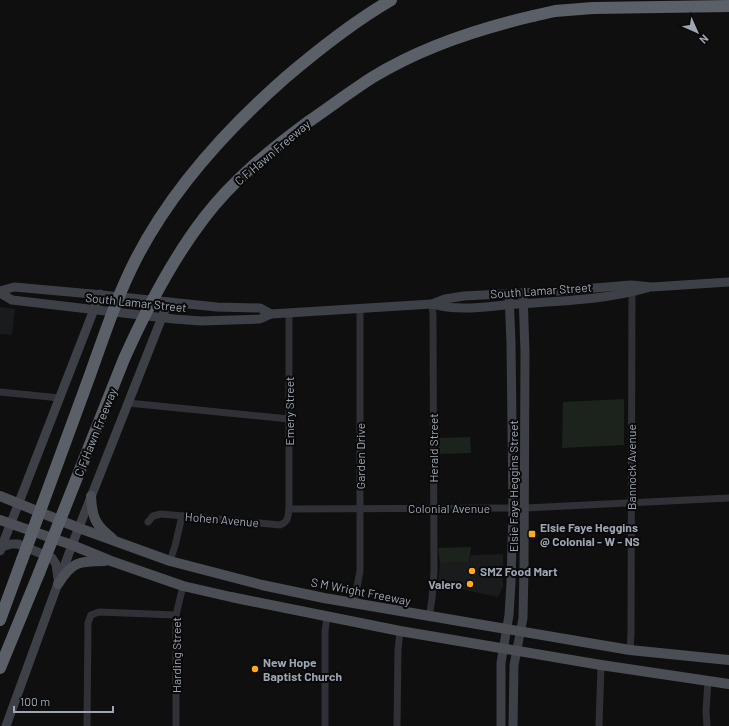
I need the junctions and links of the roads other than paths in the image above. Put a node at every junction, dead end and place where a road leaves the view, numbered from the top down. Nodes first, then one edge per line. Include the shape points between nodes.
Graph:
1 (391, 0) edge
2 (729, 6) edge
3 (729, 282) edge
4 (632, 289) junction
5 (0, 292) edge
6 (523, 293) junction
7 (100, 294) junction
8 (509, 294) junction
9 (168, 302) junction
10 (432, 304) junction
11 (523, 304) junction
12 (510, 305) junction
13 (360, 309) junction
14 (94, 310) junction
15 (288, 313) junction
16 (271, 314) junction
17 (162, 317) junction
18 (0, 392) edge
19 (60, 398) junction
20 (128, 403) junction
21 (511, 404) junction
22 (525, 405) junction
23 (289, 419) junction
24 (0, 496) edge
25 (91, 496) junction
26 (729, 498) edge
27 (19, 503) junction
28 (631, 503) junction
29 (434, 508) junction
30 (512, 508) junction
31 (525, 508) junction
32 (289, 509) junction
33 (360, 509) junction
34 (182, 516) junction
35 (0, 520) edge
36 (148, 522) dead end
37 (11, 525) junction
38 (79, 528) junction
39 (118, 542) junction
40 (72, 545) junction
41 (1, 549) edge
42 (110, 561) junction
43 (170, 561) junction
44 (58, 584) junction
45 (183, 586) junction
46 (354, 603) junction
47 (176, 615) junction
48 (327, 616) junction
49 (429, 617) junction
50 (0, 620) edge
51 (507, 629) junction
52 (400, 631) junction
53 (520, 632) junction
54 (503, 649) junction
55 (630, 650) junction
56 (517, 651) junction
57 (729, 660) edge
58 (601, 665) junction
59 (0, 668) edge
60 (708, 681) junction
61 (729, 684) edge
62 (6, 726) edge
63 (87, 726) edge
64 (176, 726) edge
65 (325, 726) edge
66 (398, 726) edge
67 (501, 726) edge
68 (513, 726) edge
69 (599, 726) edge
70 (706, 726) edge

1 - 50 highway, C F Hawn Freeway, bridge via 336,37 263,98 207,155 162,214 122,287
2 - 59 highway, C F Hawn Freeway, bridge via 555,11 494,25 449,40 374,77 351,92 271,150 236,181 218,200 175,260 137,331
3 - 4 main road, South Lamar Street
4 - 6 main road, South Lamar Street
4 - 11 main road, South Lamar Street via 601,298
4 - 28 street, Bannock Avenue
5 - 7 main road, South Lamar Street via 14,287
5 - 14 main road, South Lamar Street via 12,300
6 - 8 main road, South Lamar Street
6 - 11 main road, Elsie Faye Heggins Street
7 - 9 main road, South Lamar Street
7 - 14 main road
8 - 10 main road, South Lamar Street via 445,298
8 - 12 main road, Elsie Faye Heggins Street
9 - 16 main road, South Lamar Street via 260,308
9 - 17 main road, C F Hawn Freeway
10 - 12 main road, South Lamar Street via 446,308
10 - 13 main road, South Lamar Street
10 - 29 street, Herald Street
11 - 12 main road, South Lamar Street
11 - 22 main road, Elsie Faye Heggins Street
12 - 21 main road, Elsie Faye Heggins Street
13 - 15 main road, South Lamar Street
13 - 33 street, Garden Drive
14 - 17 main road, South Lamar Street
14 - 19 main road
15 - 16 main road, South Lamar Street
15 - 23 street, Emery Street
16 - 17 main road, South Lamar Street via 260,319 201,321
17 - 20 main road, C F Hawn Freeway
18 - 19 street
19 - 27 main road
20 - 23 street
20 - 25 main road, C F Hawn Freeway
21 - 22 main road
21 - 30 main road, Elsie Faye Heggins Street
22 - 31 main road, Elsie Faye Heggins Street
23 - 32 street, Emery Street
24 - 27 main road, S M Wright Freeway
25 - 38 main road, C F Hawn Freeway
25 - 39 main road via 94,518 103,531
26 - 28 street, Colonial Avenue
27 - 37 main road
27 - 38 main road, S M Wright Freeway
28 - 31 street, Colonial Avenue
28 - 55 street, Bannock Avenue
29 - 30 street, Colonial Avenue
29 - 33 street, Colonial Avenue
29 - 49 street, Herald Street via 434,571
30 - 31 street, Colonial Avenue
30 - 51 main road, Elsie Faye Heggins Street via 511,583
31 - 53 main road, Elsie Faye Heggins Street via 523,618
32 - 33 street, Colonial Avenue
32 - 34 street, Hohen Avenue via 288,519 280,525
33 - 46 street, Garden Drive via 360,571
34 - 36 street, Hohen Avenue via 161,514 153,516
34 - 43 street
35 - 37 main road
37 - 40 main road
37 - 41 main road
38 - 39 main road, S M Wright Freeway
38 - 40 main road, C F Hawn Freeway
39 - 43 main road, S M Wright Freeway
40 - 42 main road
40 - 44 main road, C F Hawn Freeway
41 - 44 main road via 18,544 52,558 56,564
42 - 44 main road via 78,563 66,571
42 - 45 main road
43 - 46 main road, S M Wright Freeway via 262,585
44 - 62 main road, C F Hawn Freeway
45 - 47 street, Harding Street
45 - 48 main road
46 - 49 main road, S M Wright Freeway
47 - 63 street via 99,612 91,616 88,623
47 - 64 street, Harding Street
48 - 52 main road
48 - 65 street
49 - 51 main road, S M Wright Freeway
51 - 53 main road, S M Wright Freeway
51 - 54 main road, Elsie Faye Heggins Street
52 - 54 main road
52 - 66 street
53 - 55 main road, S M Wright Freeway
53 - 56 main road, Elsie Faye Heggins Street
54 - 56 main road
54 - 67 main road, Elsie Faye Heggins Street
55 - 57 main road, S M Wright Freeway
56 - 58 main road
56 - 68 main road, Elsie Faye Heggins Street via 514,664
58 - 60 main road
58 - 69 street
60 - 61 main road
60 - 70 street

